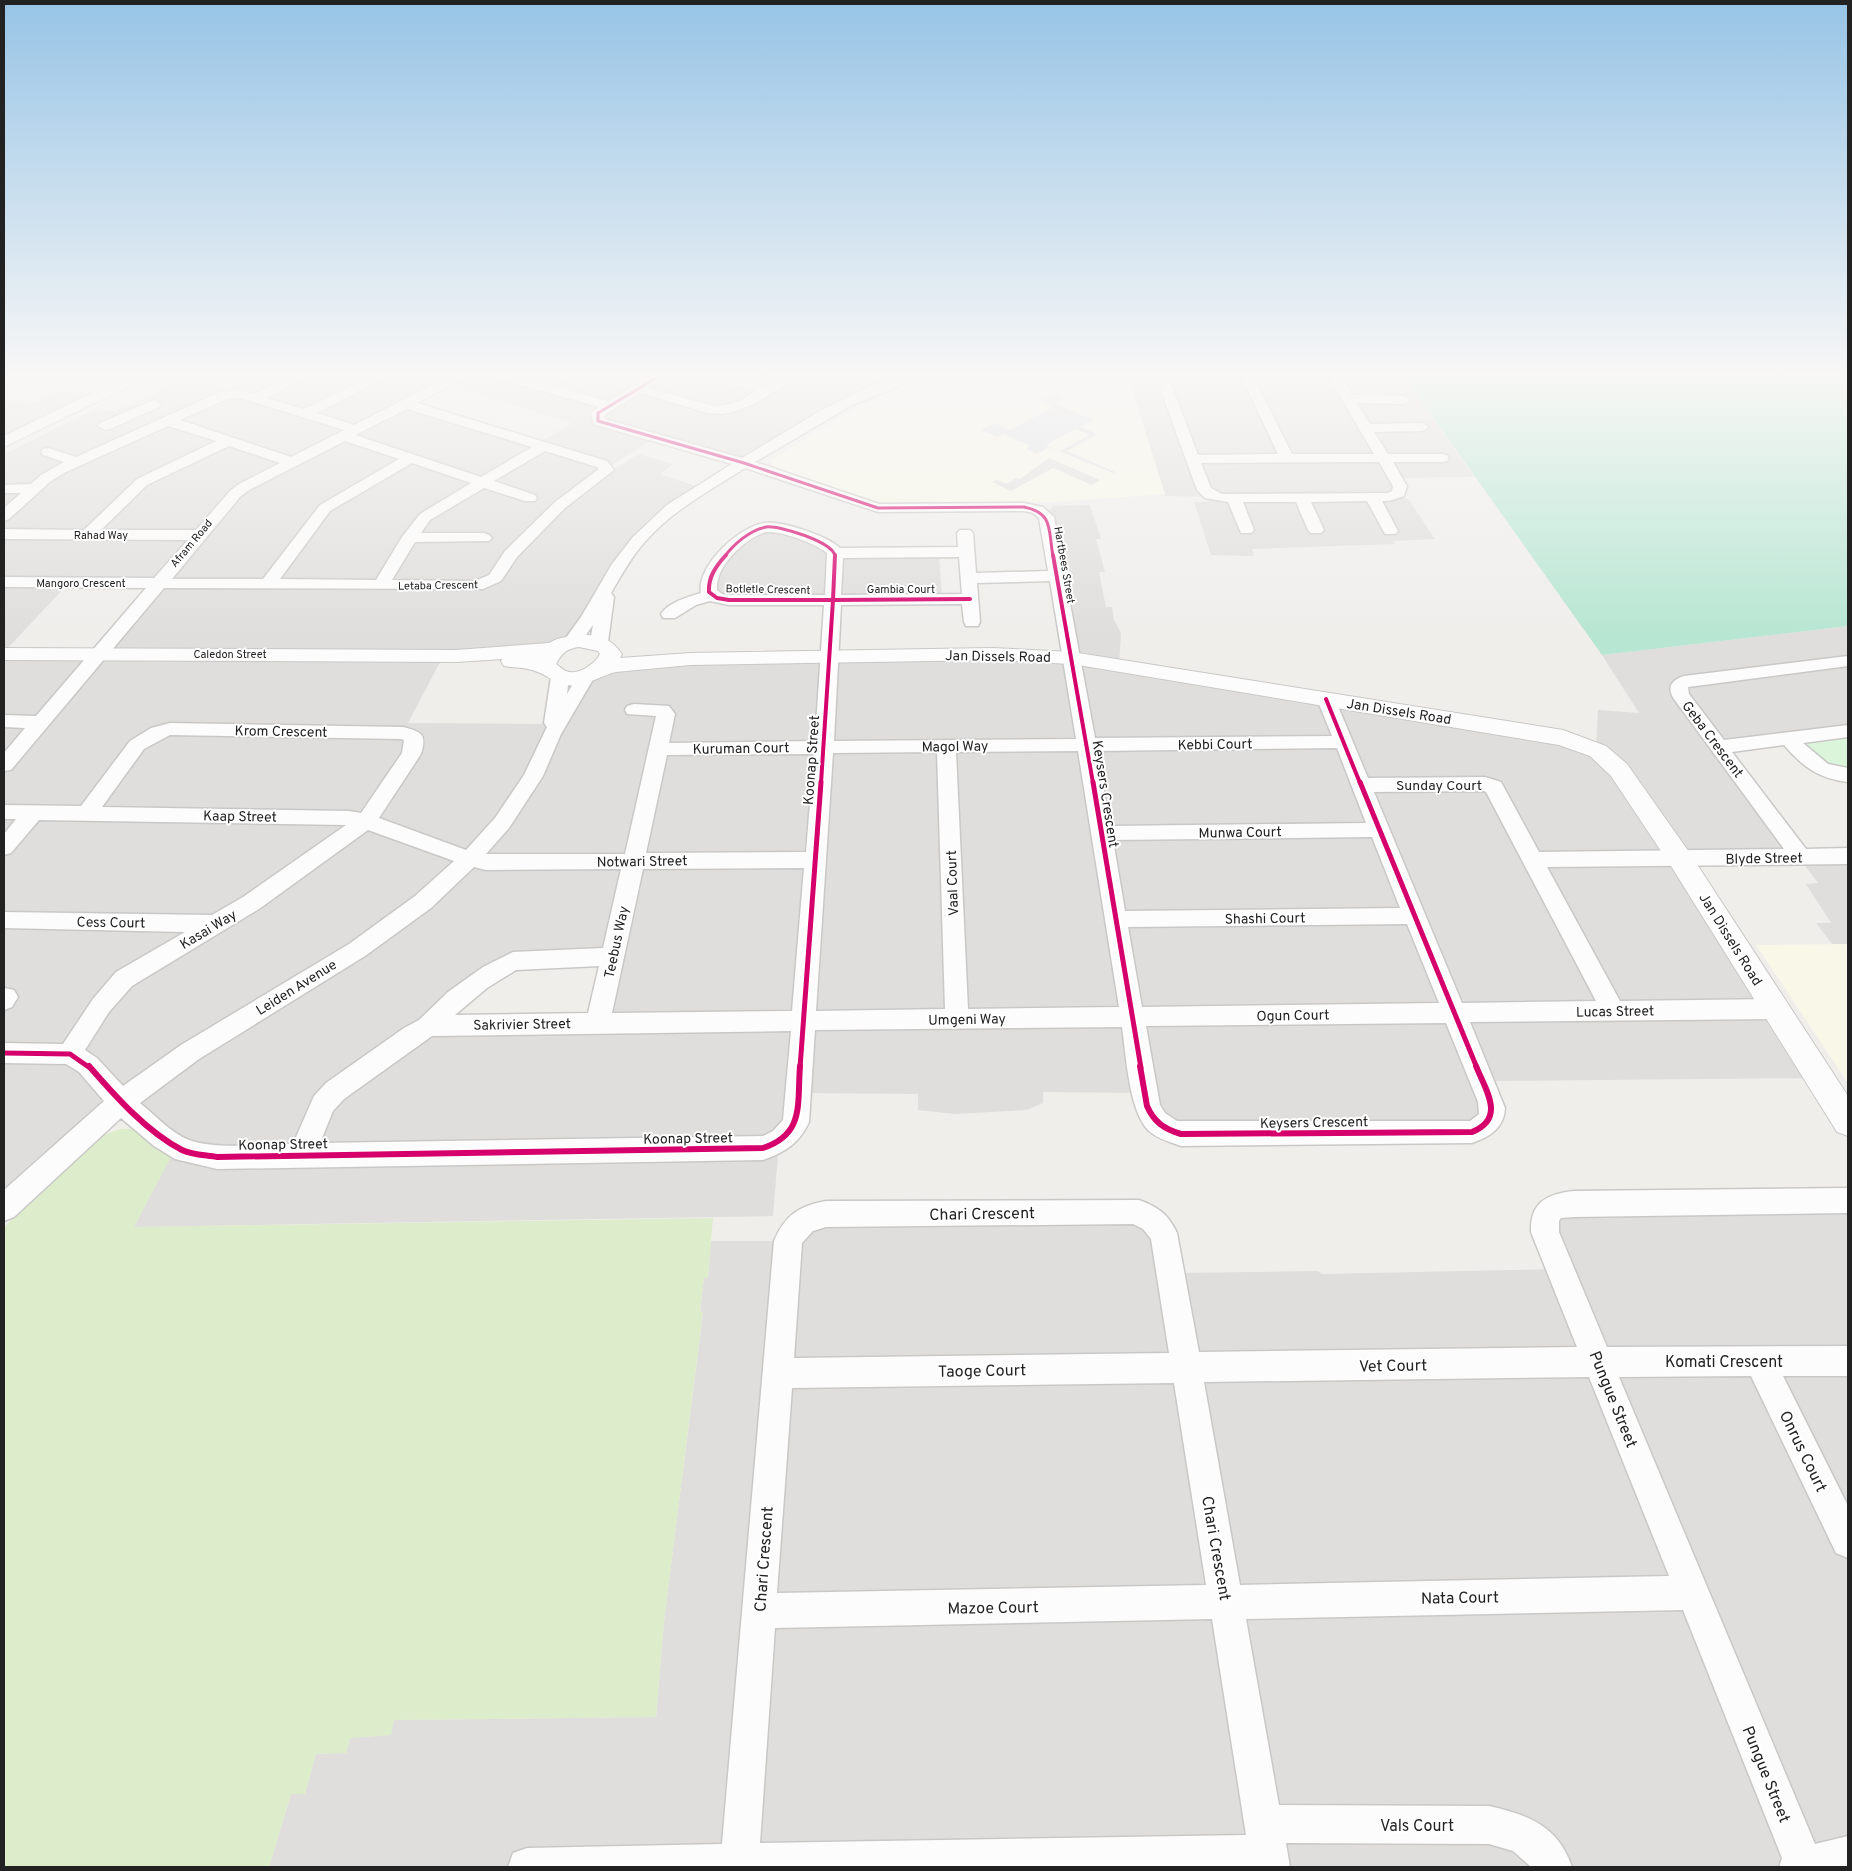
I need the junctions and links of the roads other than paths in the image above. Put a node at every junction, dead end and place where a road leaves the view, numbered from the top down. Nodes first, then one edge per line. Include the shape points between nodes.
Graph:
1 (185, 461) edge
2 (405, 461) edge
3 (421, 461) edge
4 (517, 461) edge
5 (593, 461) edge
6 (738, 461) edge
7 (747, 461) edge
8 (1193, 461) edge
9 (1385, 461) edge
10 (76, 462) edge
11 (292, 462) edge
12 (744, 463) junction
13 (482, 482) junction
14 (4, 488) edge
15 (35, 488) junction
16 (1301, 497) junction
17 (1372, 497) junction
18 (530, 498) dead end
19 (1234, 498) junction
20 (4, 516) edge
21 (1246, 530) dead end
22 (1316, 530) dead end
23 (1390, 531) dead end
24 (965, 533) dead end
25 (4, 534) edge
26 (88, 534) junction
27 (198, 535) junction
28 (410, 537) junction
29 (484, 538) dead end
30 (966, 552) junction
31 (835, 553) junction
32 (1057, 576) junction
33 (968, 578) junction
34 (4, 582) edge
35 (157, 583) junction
36 (268, 584) junction
37 (381, 585) junction
38 (608, 586) junction
39 (712, 595) junction
40 (833, 599) junction
41 (970, 599) junction
42 (669, 614) dead end
43 (972, 622) dead end
44 (98, 653) junction
45 (4, 654) edge
46 (830, 656) junction
47 (1072, 658) junction
48 (558, 659) junction
49 (599, 659) junction
50 (1848, 661) edge
51 (1326, 698) junction
52 (634, 710) dead end
53 (4, 721) edge
54 (41, 722) junction
55 (1848, 731) edge
56 (552, 734) junction
57 (1789, 738) junction
58 (1344, 742) junction
59 (1086, 745) junction
60 (946, 746) junction
61 (824, 747) junction
62 (1719, 747) junction
63 (659, 749) junction
64 (4, 765) edge
65 (1848, 775) edge
66 (1361, 785) junction
67 (4, 812) edge
68 (33, 812) junction
69 (87, 814) junction
70 (366, 821) junction
71 (1380, 830) junction
72 (1101, 833) junction
73 (4, 848) edge
74 (1848, 856) edge
75 (1801, 857) junction
76 (470, 859) junction
77 (1680, 859) junction
78 (815, 860) junction
79 (1533, 860) junction
80 (634, 861) junction
81 (1415, 916) junction
82 (4, 920) edge
83 (1116, 920) junction
84 (218, 924) junction
85 (613, 957) junction
86 (1775, 1009) junction
87 (1613, 1011) junction
88 (1455, 1014) junction
89 (1132, 1017) junction
90 (957, 1019) junction
91 (803, 1021) junction
92 (598, 1023) junction
93 (428, 1027) junction
94 (6, 1054) edge
95 (70, 1054) junction
96 (121, 1102) junction
97 (1848, 1122) edge
98 (302, 1155) junction
99 (1848, 1200) edge
100 (4, 1208) edge
101 (1759, 1360) junction
102 (1848, 1361) edge
103 (1599, 1362) junction
104 (1187, 1367) junction
105 (777, 1373) junction
106 (1848, 1541) edge
107 (1693, 1593) junction
108 (1226, 1602) junction
109 (759, 1611) junction
110 (1268, 1849) edge
111 (1848, 1855) edge
112 (739, 1865) edge
113 (1802, 1866) edge
114 (527, 1867) edge
115 (1553, 1867) edge

1 - 26 street via 142,482
2 - 36 street via 325,508
3 - 13 street
4 - 13 street
5 - 37 street, Letaba Crescent via 607,470 560,505 511,554 495,578 471,586
6 - 12 street, Hartbees Street
7 - 12 street, Leiden Avenue
8 - 19 street via 1207,493
9 - 17 street via 1400,491 1393,496
10 - 15 street via 46,478
11 - 27 street, Afram Road via 235,494
12 - 32 street, Hartbees Street via 878,508 1035,509 1046,517
12 - 38 street, Leiden Avenue via 654,523 620,563
13 - 18 street
13 - 28 street via 425,517
14 - 15 street
15 - 20 street
16 - 17 street
16 - 19 street
16 - 22 street
17 - 23 street
19 - 21 street
24 - 30 street
25 - 26 street, Rahad Way
26 - 27 street, Rahad Way
27 - 35 street, Afram Road
28 - 29 street
28 - 37 street
30 - 31 street
30 - 33 street
31 - 39 street, Botletle Crescent via 828,546 782,528 758,528 736,543 712,574 708,589
31 - 40 street
32 - 33 street
32 - 47 street, Hartbees Street
33 - 41 street
34 - 35 street, Mangoro Crescent
35 - 36 street, Letaba Crescent
35 - 44 street, Afram Road
36 - 37 street, Letaba Crescent
38 - 48 street, Leiden Avenue
38 - 49 street, Leiden Avenue
39 - 40 street, Botletle Crescent via 729,600
39 - 42 street, Botletle Crescent via 690,601
40 - 41 street, Gambia Court
40 - 46 street
41 - 43 street
44 - 45 street, Caledon Street
44 - 48 street, Caledon Street via 456,656 535,664
44 - 54 street
46 - 47 street, Jan Dissels Road via 992,654
46 - 49 street, Jan Dissels Road via 690,659 616,665
46 - 61 street, Koonap Street
47 - 51 street, Jan Dissels Road
47 - 59 street, Keysers Crescent
48 - 49 street
48 - 49 street via 568,678
48 - 56 street, Leiden Avenue
49 - 56 street, Leiden Avenue
50 - 62 street, Geba Crescent via 1679,685 1680,695
51 - 58 street, Keysers Crescent
51 - 77 street, Jan Dissels Road via 1563,738 1588,746 1619,770
52 - 63 street via 665,711
53 - 54 street
54 - 64 street
55 - 57 street
56 - 76 street, Leiden Avenue via 533,776 502,823
57 - 62 street
57 - 65 street via 1818,768
58 - 59 street, Kebbi Court
58 - 66 street, Keysers Crescent
59 - 60 street, Magol Way
59 - 72 street, Keysers Crescent
60 - 61 street, Magol Way
60 - 90 street, Vaal Court
61 - 63 street, Kuruman Court
61 - 78 street, Koonap Street
62 - 75 street, Geba Crescent
63 - 80 street
66 - 71 street, Keysers Crescent
66 - 79 street, Sunday Court via 1492,785
67 - 68 street, Kaap Street
68 - 69 street, Kaap Street
68 - 73 street
69 - 70 street, Kaap Street via 349,818
69 - 70 street, Krom Crescent via 137,745 158,732 170,729 402,733 414,736 411,754
70 - 76 street, Kaap Street
70 - 84 street, Kasai Way
71 - 72 street, Munwa Court
71 - 81 street, Keysers Crescent
72 - 83 street, Keysers Crescent
74 - 75 street, Blyde Street
75 - 77 street, Blyde Street
76 - 80 street, Notwari Street via 503,863
76 - 96 street, Leiden Avenue via 423,902 357,950 190,1052
77 - 79 street
77 - 86 street, Jan Dissels Road
78 - 80 street, Notwari Street
78 - 91 street, Koonap Street
79 - 87 street, Sunday Court
80 - 85 street, Teebus Way
81 - 83 street, Shashi Court
81 - 88 street, Keysers Crescent
82 - 84 street, Cess Court
83 - 89 street, Keysers Crescent
84 - 95 street, Kasai Way via 124,979 94,1013
85 - 92 street, Teebus Way
85 - 93 street via 513,961 501,966 455,1000
86 - 87 street, Lucas Street
86 - 97 street, Jan Dissels Road
87 - 88 street, Lucas Street
88 - 89 street, Ogun Court
88 - 89 street, Keysers Crescent via 1492,1108 1489,1121 1472,1132 1170,1132 1156,1122 1147,1106
89 - 90 street, Umgeni Way
90 - 91 street, Umgeni Way
91 - 92 street, Sakrivier Street
91 - 98 street, Koonap Street via 796,1122 784,1139 763,1148
92 - 93 street, Sakrivier Street
93 - 98 street, Sakrivier Street via 335,1091 323,1104
94 - 95 street
95 - 96 street, Koonap Street via 88,1065
96 - 98 street, Koonap Street via 163,1138 184,1151 216,1157
96 - 100 street, Leiden Avenue
99 - 103 street, Pungue Street via 1574,1204 1551,1209 1543,1222 1545,1232
101 - 102 street, Komati Crescent
101 - 103 street, Komati Crescent
101 - 106 street, Onrus Court
103 - 104 street, Vet Court
103 - 107 street, Pungue Street
104 - 105 street, Taoge Court
104 - 105 street, Chari Crescent via 1163,1232 1153,1219 1140,1212 826,1214 802,1222 788,1241
104 - 108 street, Chari Crescent
105 - 109 street, Chari Crescent
107 - 108 street, Nata Court
107 - 113 street, Pungue Street
108 - 109 street, Mazoe Court
108 - 110 street, Chari Crescent
109 - 112 street, Chari Crescent
110 - 112 street, Vals Court
110 - 115 street, Vals Court via 1489,1825 1525,1836 1544,1852
111 - 113 street
112 - 114 street, Vals Court

